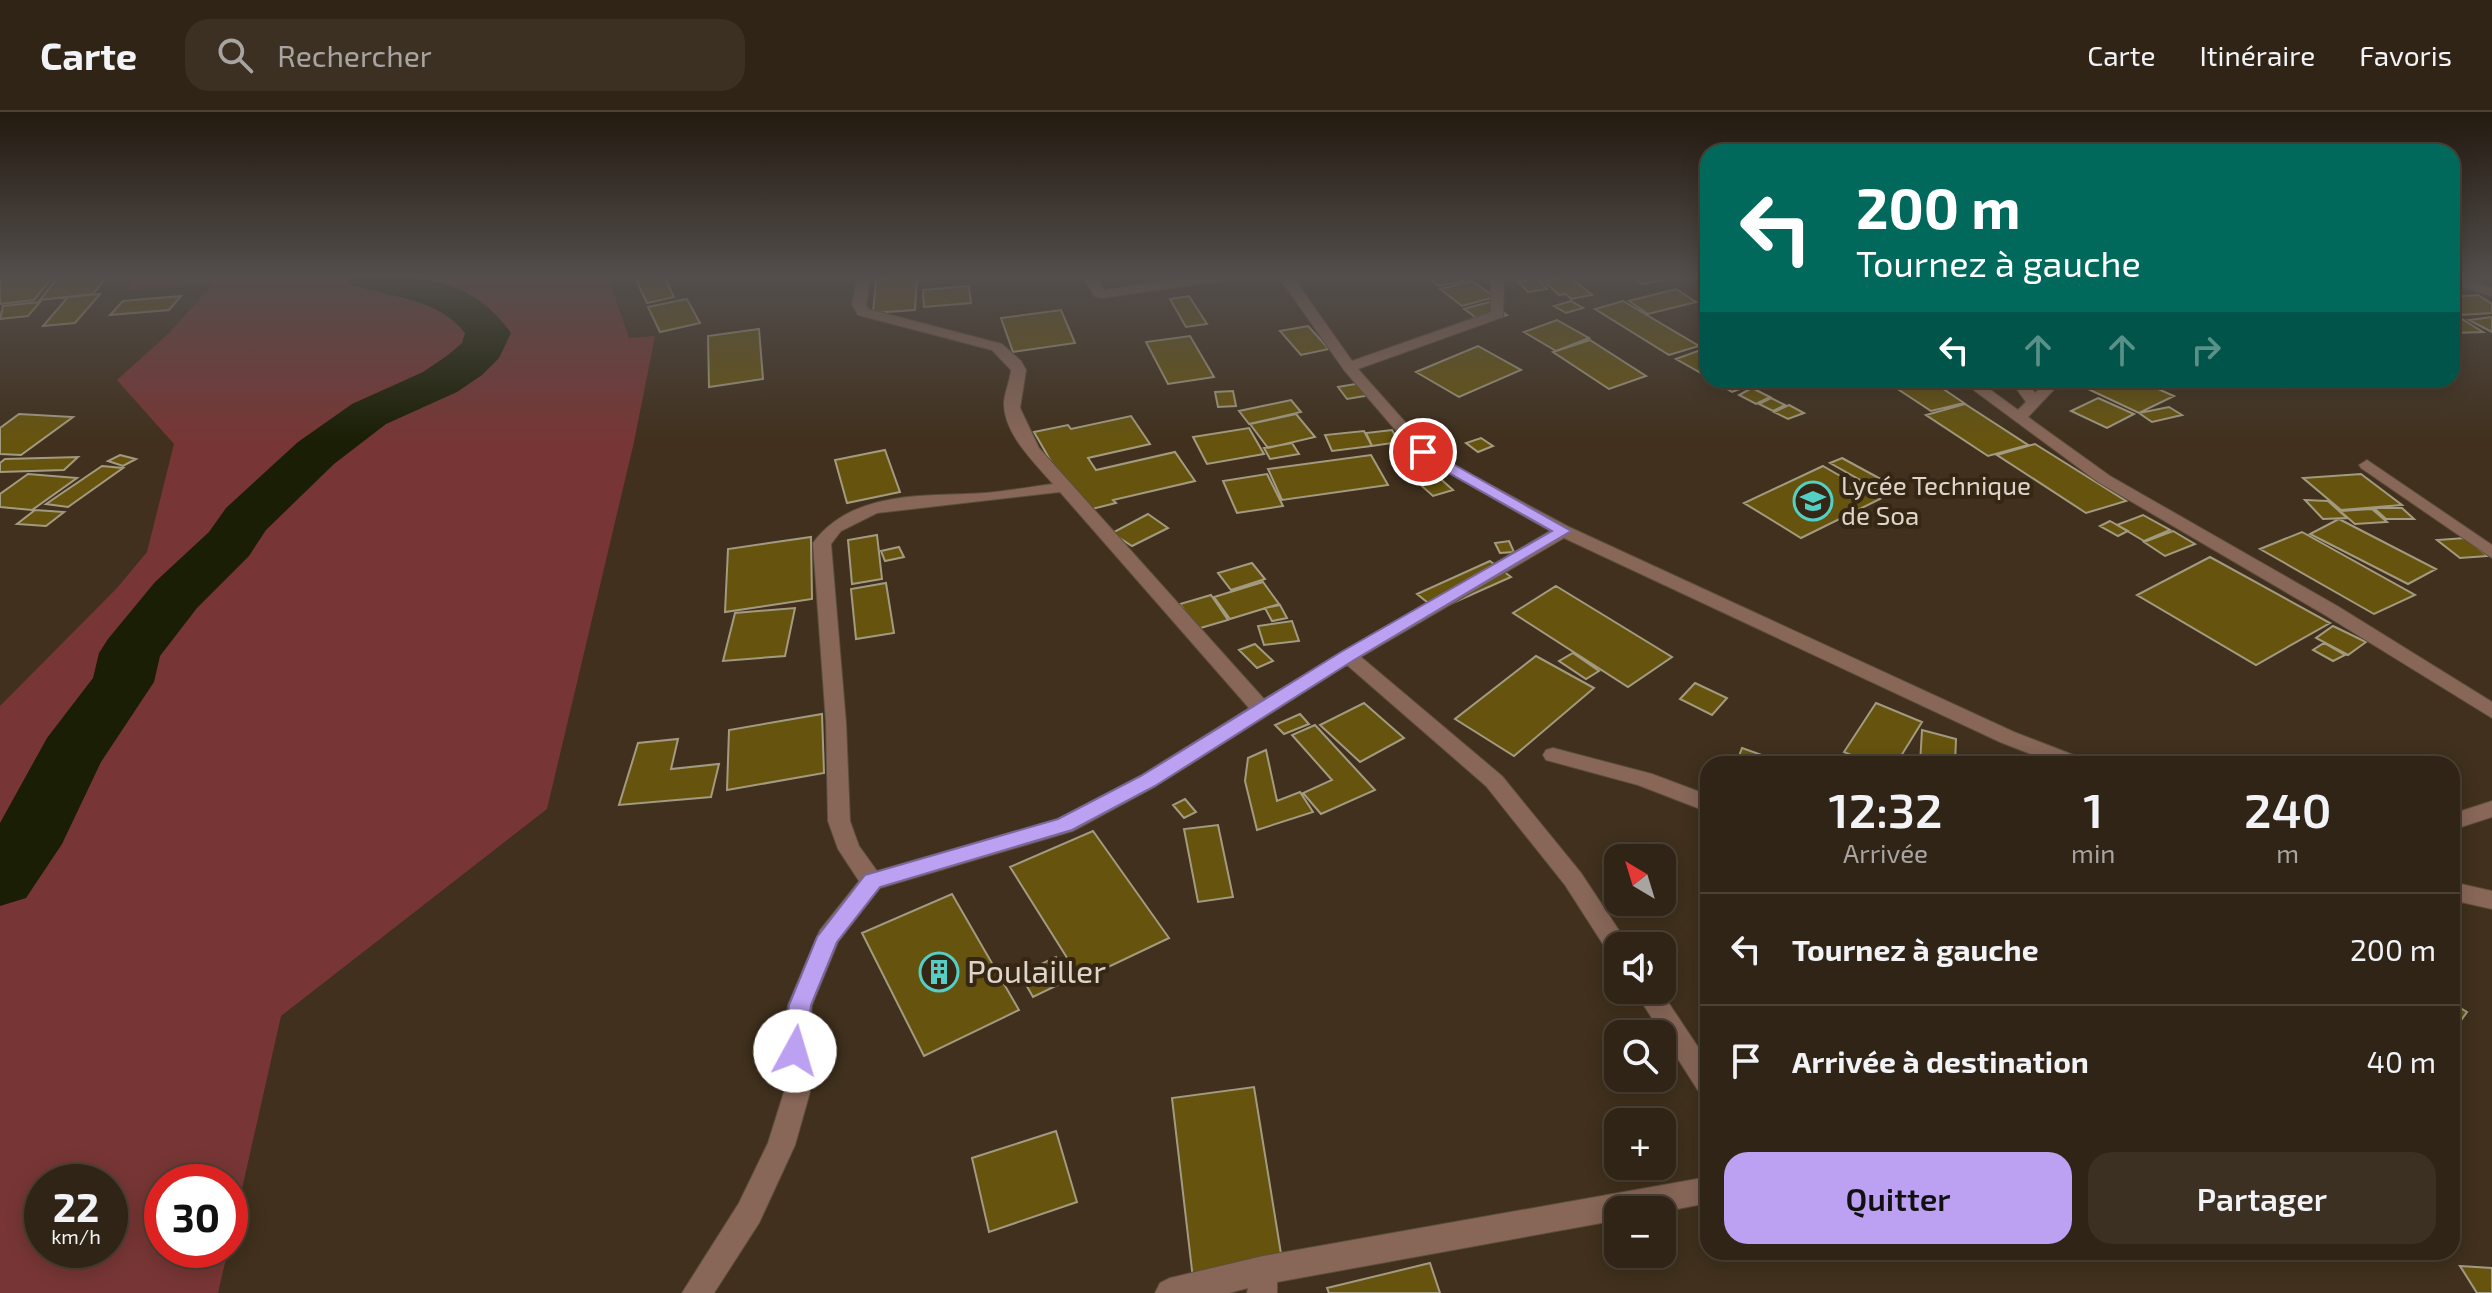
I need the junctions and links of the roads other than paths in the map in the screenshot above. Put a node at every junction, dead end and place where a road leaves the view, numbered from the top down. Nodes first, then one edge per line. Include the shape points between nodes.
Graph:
1 (936, 331) edge
2 (1324, 331) edge
3 (1450, 331) edge
4 (1349, 367) junction
5 (1978, 388) edge
6 (2023, 388) edge
7 (2048, 388) edge
8 (2034, 403) junction
9 (2019, 418) junction
10 (2367, 465) dead end
11 (1063, 487) junction
12 (1563, 531) junction
13 (2492, 553) edge
14 (1348, 656) junction
15 (1262, 710) junction
16 (2492, 711) edge
17 (1553, 755) dead end
18 (2056, 756) edge
19 (1700, 801) edge
20 (2492, 809) edge
21 (2460, 819) edge
22 (872, 881) junction
23 (2460, 893) edge
24 (2492, 900) edge
25 (1608, 932) edge
26 (1655, 1004) edge
27 (1700, 1072) edge
28 (1700, 1192) edge
29 (1262, 1282) edge
30 (697, 1293) edge
31 (1170, 1293) edge

1 - 11 street via 997,347 1016,360 1020,369 1011,404 1014,417 1032,450
2 - 4 street
3 - 4 street
4 - 12 street via 1423,452
5 - 9 street
6 - 8 street
7 - 8 street
8 - 9 street
9 - 16 street via 2104,479
10 - 13 street
11 - 15 street
11 - 22 street via 889,505 851,517 830,529 822,543 839,821 849,849
12 - 14 street
12 - 18 street
14 - 15 street
14 - 25 street via 1494,781 1573,879
15 - 22 street via 1065,825
17 - 19 street via 1644,779
20 - 21 street
22 - 30 street via 828,937 800,1005 797,1092 781,1145 749,1213
23 - 24 street
26 - 27 street
28 - 29 street
29 - 31 street

